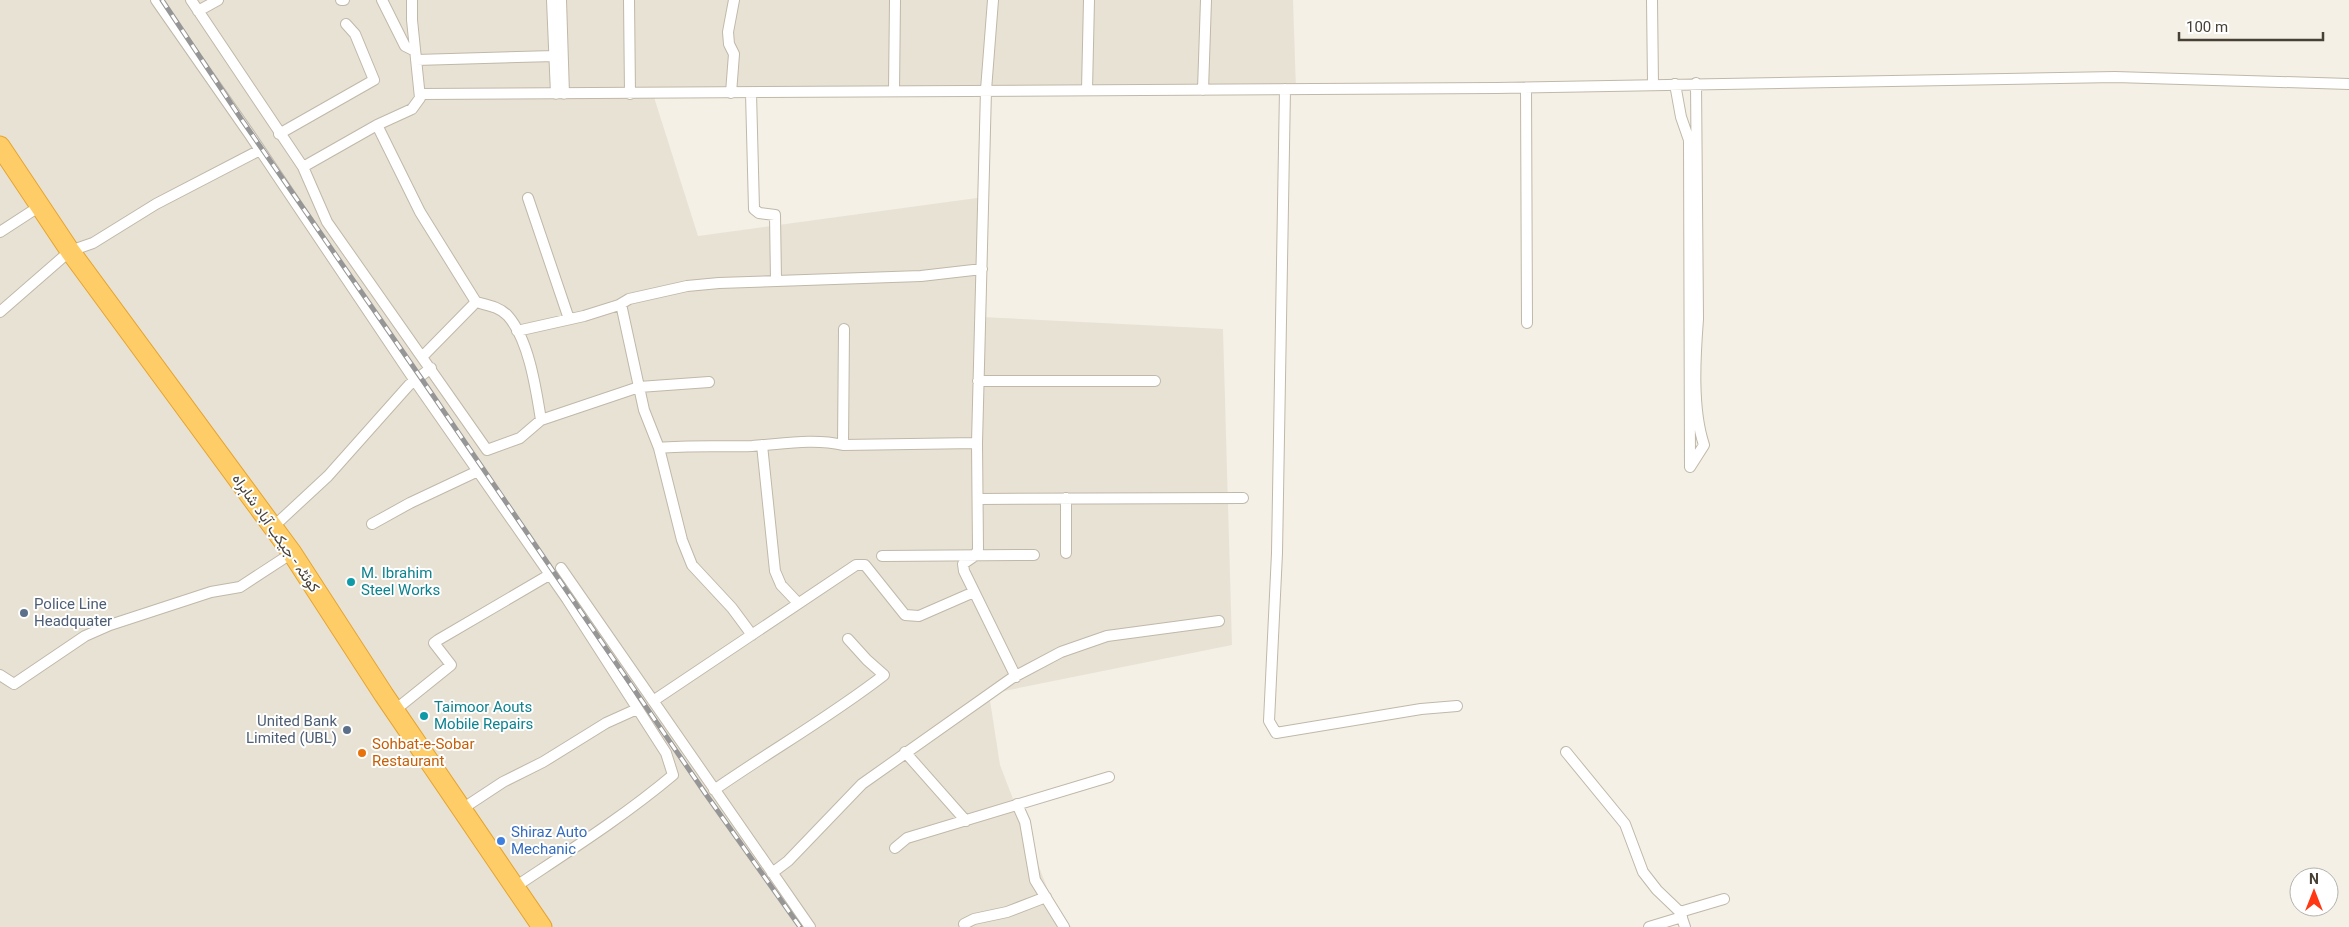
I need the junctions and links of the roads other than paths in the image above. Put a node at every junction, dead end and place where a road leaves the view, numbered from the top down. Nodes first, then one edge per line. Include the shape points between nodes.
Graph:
1 (156, 0) edge
2 (191, 0) edge
3 (218, 0) edge
4 (382, 0) edge
5 (412, 0) edge
6 (552, 0) edge
7 (561, 0) edge
8 (629, 0) edge
9 (734, 0) edge
10 (895, 0) edge
11 (993, 0) edge
12 (1089, 0) edge
13 (1206, 0) edge
14 (1652, 0) edge
15 (198, 11) junction
16 (346, 24) dead end
17 (416, 56) junction
18 (554, 56) junction
19 (1653, 84) junction
20 (1675, 84) junction
21 (1696, 84) junction
22 (2349, 84) edge
23 (1526, 88) junction
24 (1285, 89) junction
25 (986, 90) junction
26 (1087, 90) junction
27 (1203, 90) junction
28 (894, 91) junction
29 (731, 93) junction
30 (751, 93) junction
31 (420, 94) junction
32 (560, 94) junction
33 (630, 94) junction
34 (377, 125) junction
35 (279, 134) junction
36 (0, 146) edge
37 (260, 150) junction
38 (303, 167) junction
39 (528, 198) dead end
40 (40, 206) junction
41 (0, 232) edge
42 (70, 251) junction
43 (982, 269) junction
44 (776, 281) junction
45 (476, 302) junction
46 (621, 304) junction
47 (0, 312) edge
48 (569, 319) junction
49 (1527, 323) dead end
50 (844, 330) dead end
51 (517, 331) junction
52 (423, 356) junction
53 (431, 368) junction
54 (415, 381) junction
55 (978, 381) junction
56 (1154, 381) dead end
57 (709, 382) dead end
58 (639, 387) junction
59 (541, 420) junction
60 (977, 443) junction
61 (843, 444) junction
62 (762, 445) junction
63 (659, 448) junction
64 (478, 471) junction
65 (1066, 498) junction
66 (1243, 498) dead end
67 (978, 499) junction
68 (372, 524) dead end
69 (272, 527) junction
70 (292, 553) junction
71 (1066, 553) dead end
72 (976, 555) junction
73 (1034, 555) dead end
74 (882, 556) dead end
75 (561, 568) dead end
76 (549, 575) junction
77 (974, 592) junction
78 (798, 603) junction
79 (1219, 621) dead end
80 (752, 635) junction
81 (848, 639) dead end
82 (0, 676) edge
83 (1016, 677) junction
84 (653, 701) junction
85 (1457, 706) dead end
86 (637, 709) junction
87 (395, 710) junction
88 (905, 752) junction
89 (1566, 752) dead end
90 (1109, 776) dead end
91 (714, 790) junction
92 (1018, 804) junction
93 (462, 809) junction
94 (966, 821) junction
95 (895, 848) dead end
96 (772, 873) junction
97 (514, 887) junction
98 (1046, 896) junction
99 (1724, 899) dead end
100 (1682, 919) edge
101 (964, 924) dead end
102 (542, 927) edge
103 (810, 927) edge
104 (1064, 927) edge
105 (1649, 927) edge

1 - 37 street
2 - 15 street
3 - 15 street
4 - 17 street via 405,46
5 - 17 street
6 - 18 street
7 - 32 street
8 - 33 street
9 - 29 street via 728,32 734,54
10 - 28 street
11 - 25 street
12 - 26 street
13 - 27 street
14 - 19 street
15 - 35 street via 261,102
16 - 35 street via 355,34 374,80
17 - 18 street
17 - 31 street
18 - 32 street
19 - 20 street
19 - 23 street
20 - 21 street
20 - 21 street via 1689,140 1690,466 1704,445 1698,428 1696,346
21 - 22 street via 2116,77
23 - 24 street
23 - 49 street
24 - 27 street
24 - 85 street via 1276,553 1269,721 1276,733
25 - 26 street
25 - 28 street
25 - 43 street
26 - 27 street
28 - 30 street
29 - 30 street
29 - 33 street
30 - 44 street via 754,209 774,215
31 - 32 street
31 - 34 street via 412,109
32 - 33 street
34 - 38 street
34 - 45 street via 420,212
35 - 38 street
36 - 40 highway, کوئٹہ - جیکب آباد شاہراہ
37 - 42 street via 156,204 93,243
37 - 54 street
38 - 52 street via 327,222
39 - 48 street
40 - 41 street
40 - 42 highway, کوئٹہ - جیکب آباد شاہراہ
42 - 47 street
42 - 69 highway, کوئٹہ - جیکب آباد شاہراہ
43 - 44 street via 921,276
43 - 55 street
44 - 46 street via 687,286 629,299
45 - 51 street via 495,307 508,316
45 - 52 street
46 - 48 street
46 - 58 street
48 - 51 street
50 - 61 street
51 - 59 street via 536,387
52 - 53 street
53 - 54 street
53 - 59 street via 487,450 520,438
54 - 64 street
54 - 69 street via 328,476
55 - 56 street
55 - 60 street
57 - 58 street
58 - 59 street
58 - 63 street
60 - 61 street
60 - 67 street
61 - 62 street via 828,441
62 - 63 street
62 - 78 street via 775,571 781,585
63 - 80 street via 682,540 692,565
64 - 68 street via 410,502
64 - 76 street
65 - 66 street
65 - 67 street
65 - 71 street
67 - 72 street
69 - 70 highway, کوئٹہ - جیکب آباد شاہراہ
70 - 82 street via 240,587 211,592 85,636 14,684
70 - 87 highway, کوئٹہ - جیکب آباد شاہراہ
72 - 73 street
72 - 74 street
72 - 77 street via 963,564
75 - 84 street
76 - 86 street
76 - 87 street via 434,643 451,665
77 - 78 street via 919,616 905,615 864,566 856,566
77 - 83 street
78 - 80 street
79 - 83 street via 1107,636 1061,652
80 - 84 street
81 - 91 street via 884,675 843,707
83 - 88 street
84 - 91 street
86 - 93 street via 502,782
86 - 97 street via 666,753 673,775 606,827
87 - 93 highway, کوئٹہ - جیکب آباد شاہراہ
88 - 94 street
88 - 96 street via 862,784 788,861
89 - 100 street via 1625,824 1643,872
90 - 92 street
91 - 96 street
92 - 94 street
92 - 98 street via 1025,822 1036,880
93 - 97 highway, کوئٹہ - جیکب آباد شاہراہ
94 - 95 street via 907,838
96 - 103 street
97 - 102 highway, کوئٹہ - جیکب آباد شاہراہ
98 - 101 street via 1007,912
98 - 104 street
99 - 100 street
100 - 105 street

